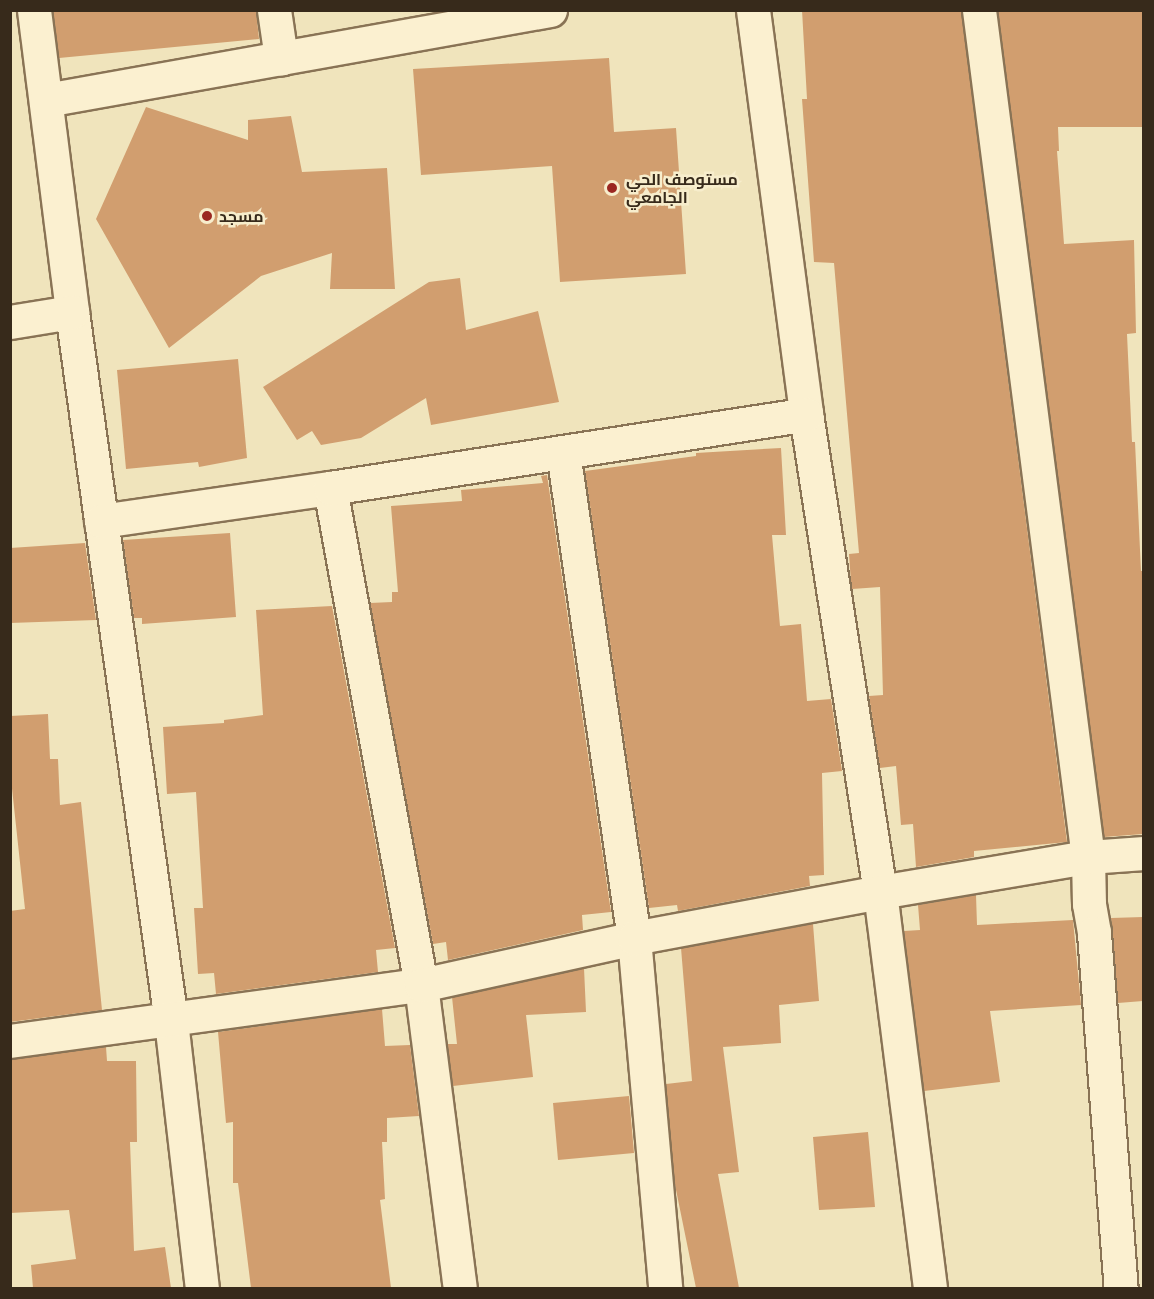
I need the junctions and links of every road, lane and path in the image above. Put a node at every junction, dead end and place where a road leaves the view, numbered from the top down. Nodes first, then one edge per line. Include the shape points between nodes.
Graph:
1 (34, 10) edge
2 (274, 10) edge
3 (550, 10) edge
4 (753, 10) edge
5 (979, 10) edge
6 (507, 14) edge
7 (281, 58) junction
8 (46, 100) junction
9 (72, 312) junction
10 (10, 322) edge
11 (807, 414) junction
12 (564, 452) junction
13 (330, 488) junction
14 (101, 521) junction
15 (1143, 853) edge
16 (1088, 857) junction
17 (880, 892) junction
18 (634, 938) junction
19 (421, 985) junction
20 (171, 1021) junction
21 (10, 1041) edge
22 (202, 1288) edge
23 (460, 1288) edge
24 (665, 1288) edge
25 (930, 1288) edge
26 (1121, 1288) edge

1 - 8 street
2 - 7 street
3 - 6 street
4 - 11 street
5 - 16 street
6 - 7 street
7 - 8 street
8 - 9 street
9 - 10 street
9 - 14 street
11 - 12 street
11 - 17 street
12 - 13 street
12 - 18 street
13 - 14 street
13 - 19 street
14 - 20 street
15 - 16 street
16 - 17 street
16 - 26 street
17 - 18 street
17 - 25 street
18 - 19 street
18 - 24 street
19 - 20 street
19 - 23 street
20 - 21 street
20 - 22 street

